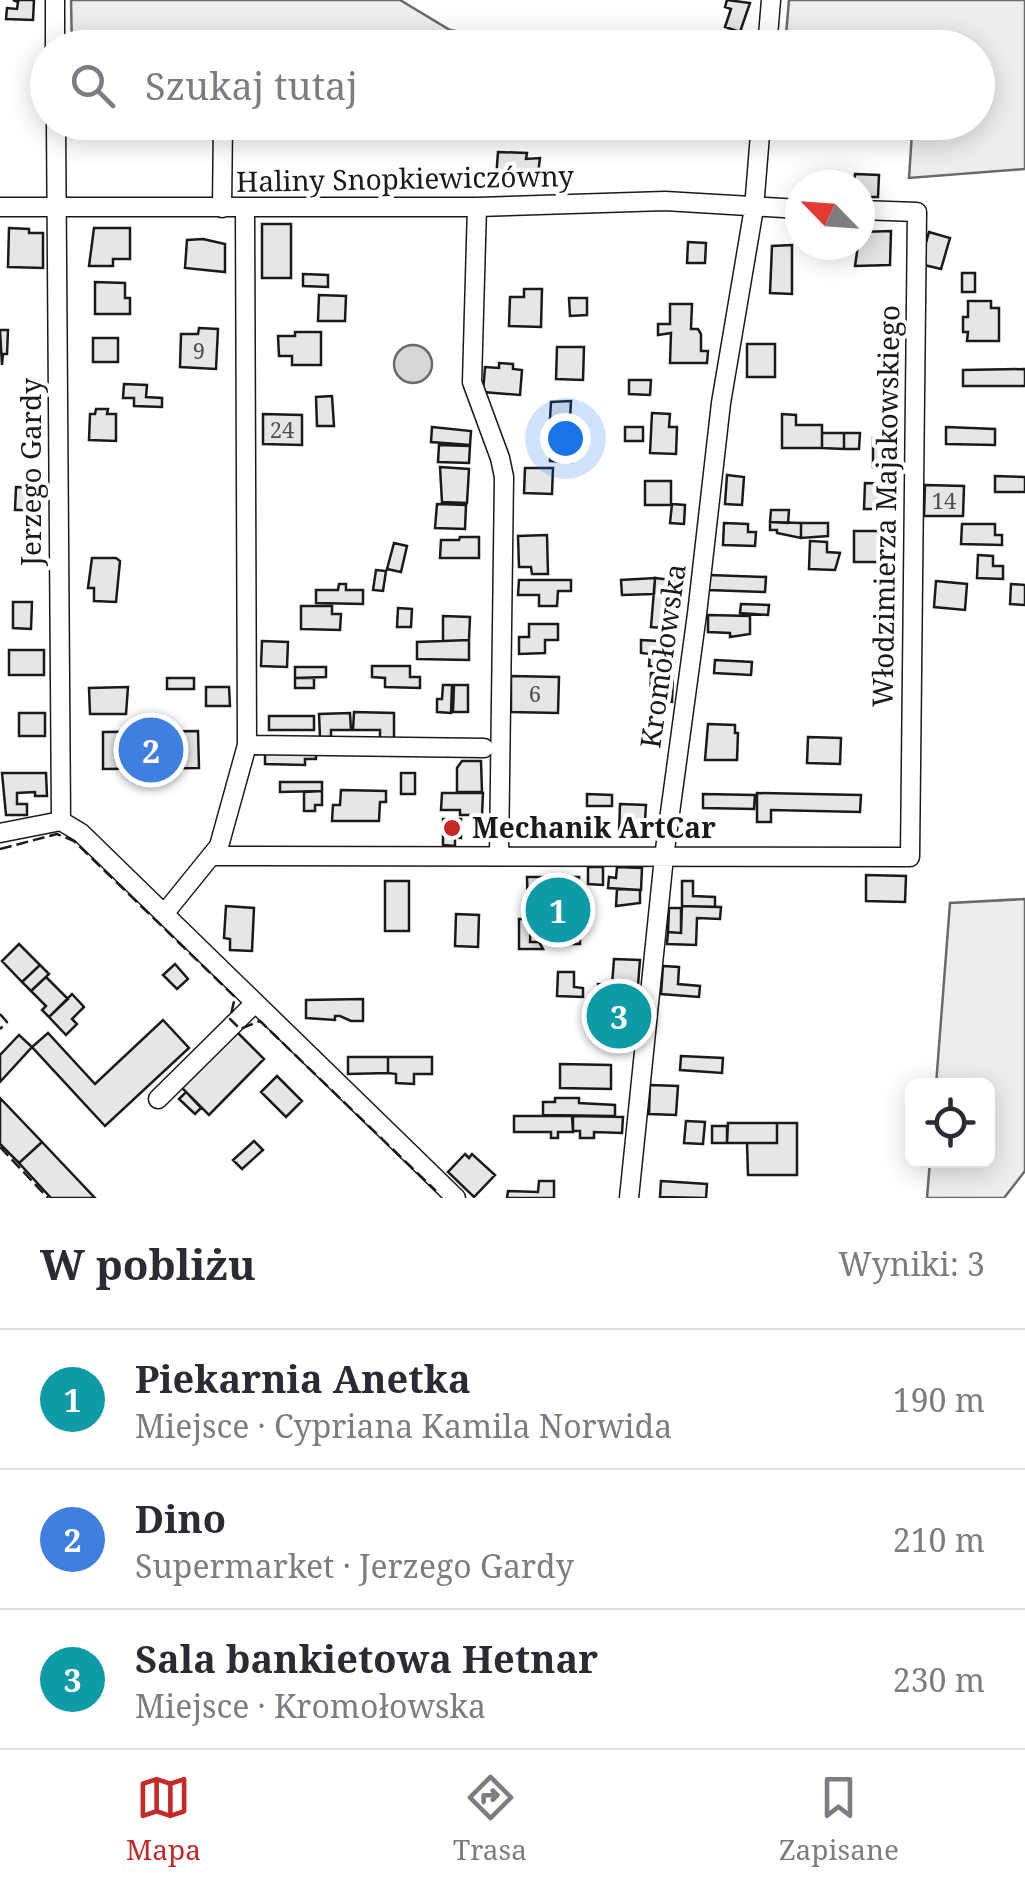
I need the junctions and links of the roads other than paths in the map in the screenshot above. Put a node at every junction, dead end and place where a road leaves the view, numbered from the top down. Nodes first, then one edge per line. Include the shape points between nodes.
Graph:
1 (54, 0) edge
2 (771, 0) edge
3 (55, 30) edge
4 (768, 30) edge
5 (56, 140) edge
6 (223, 140) edge
7 (760, 140) edge
8 (0, 207) edge
9 (56, 207) junction
10 (222, 208) junction
11 (245, 208) junction
12 (477, 208) junction
13 (754, 208) junction
14 (785, 209) edge
15 (875, 211) edge
16 (246, 746) junction
17 (484, 748) dead end
18 (61, 821) junction
19 (0, 832) edge
20 (499, 855) junction
21 (213, 856) junction
22 (664, 857) junction
23 (164, 914) junction
24 (255, 1003) junction
25 (158, 1099) dead end
26 (456, 1198) edge
27 (628, 1198) edge

1 - 3 street
2 - 4 street
5 - 9 street, Jerzego Gardy
6 - 10 street
7 - 13 street, Kromołowska
8 - 9 street, Haliny Snopkiewiczówny
9 - 10 street, Haliny Snopkiewiczówny
9 - 18 street, Jerzego Gardy
10 - 11 street, Haliny Snopkiewiczówny
11 - 12 street, Haliny Snopkiewiczówny
11 - 16 street
12 - 13 street, Haliny Snopkiewiczówny via 665,201
12 - 20 street via 472,382 504,478
13 - 14 street
13 - 22 street, Kromołowska
15 - 22 street, Włodzimierza Majakowskiego via 916,212 910,857
16 - 17 street
16 - 21 street
18 - 19 street
18 - 23 street
20 - 21 street
20 - 22 street
21 - 23 street
22 - 27 street, Kromołowska
23 - 24 street
24 - 25 street
24 - 26 street

